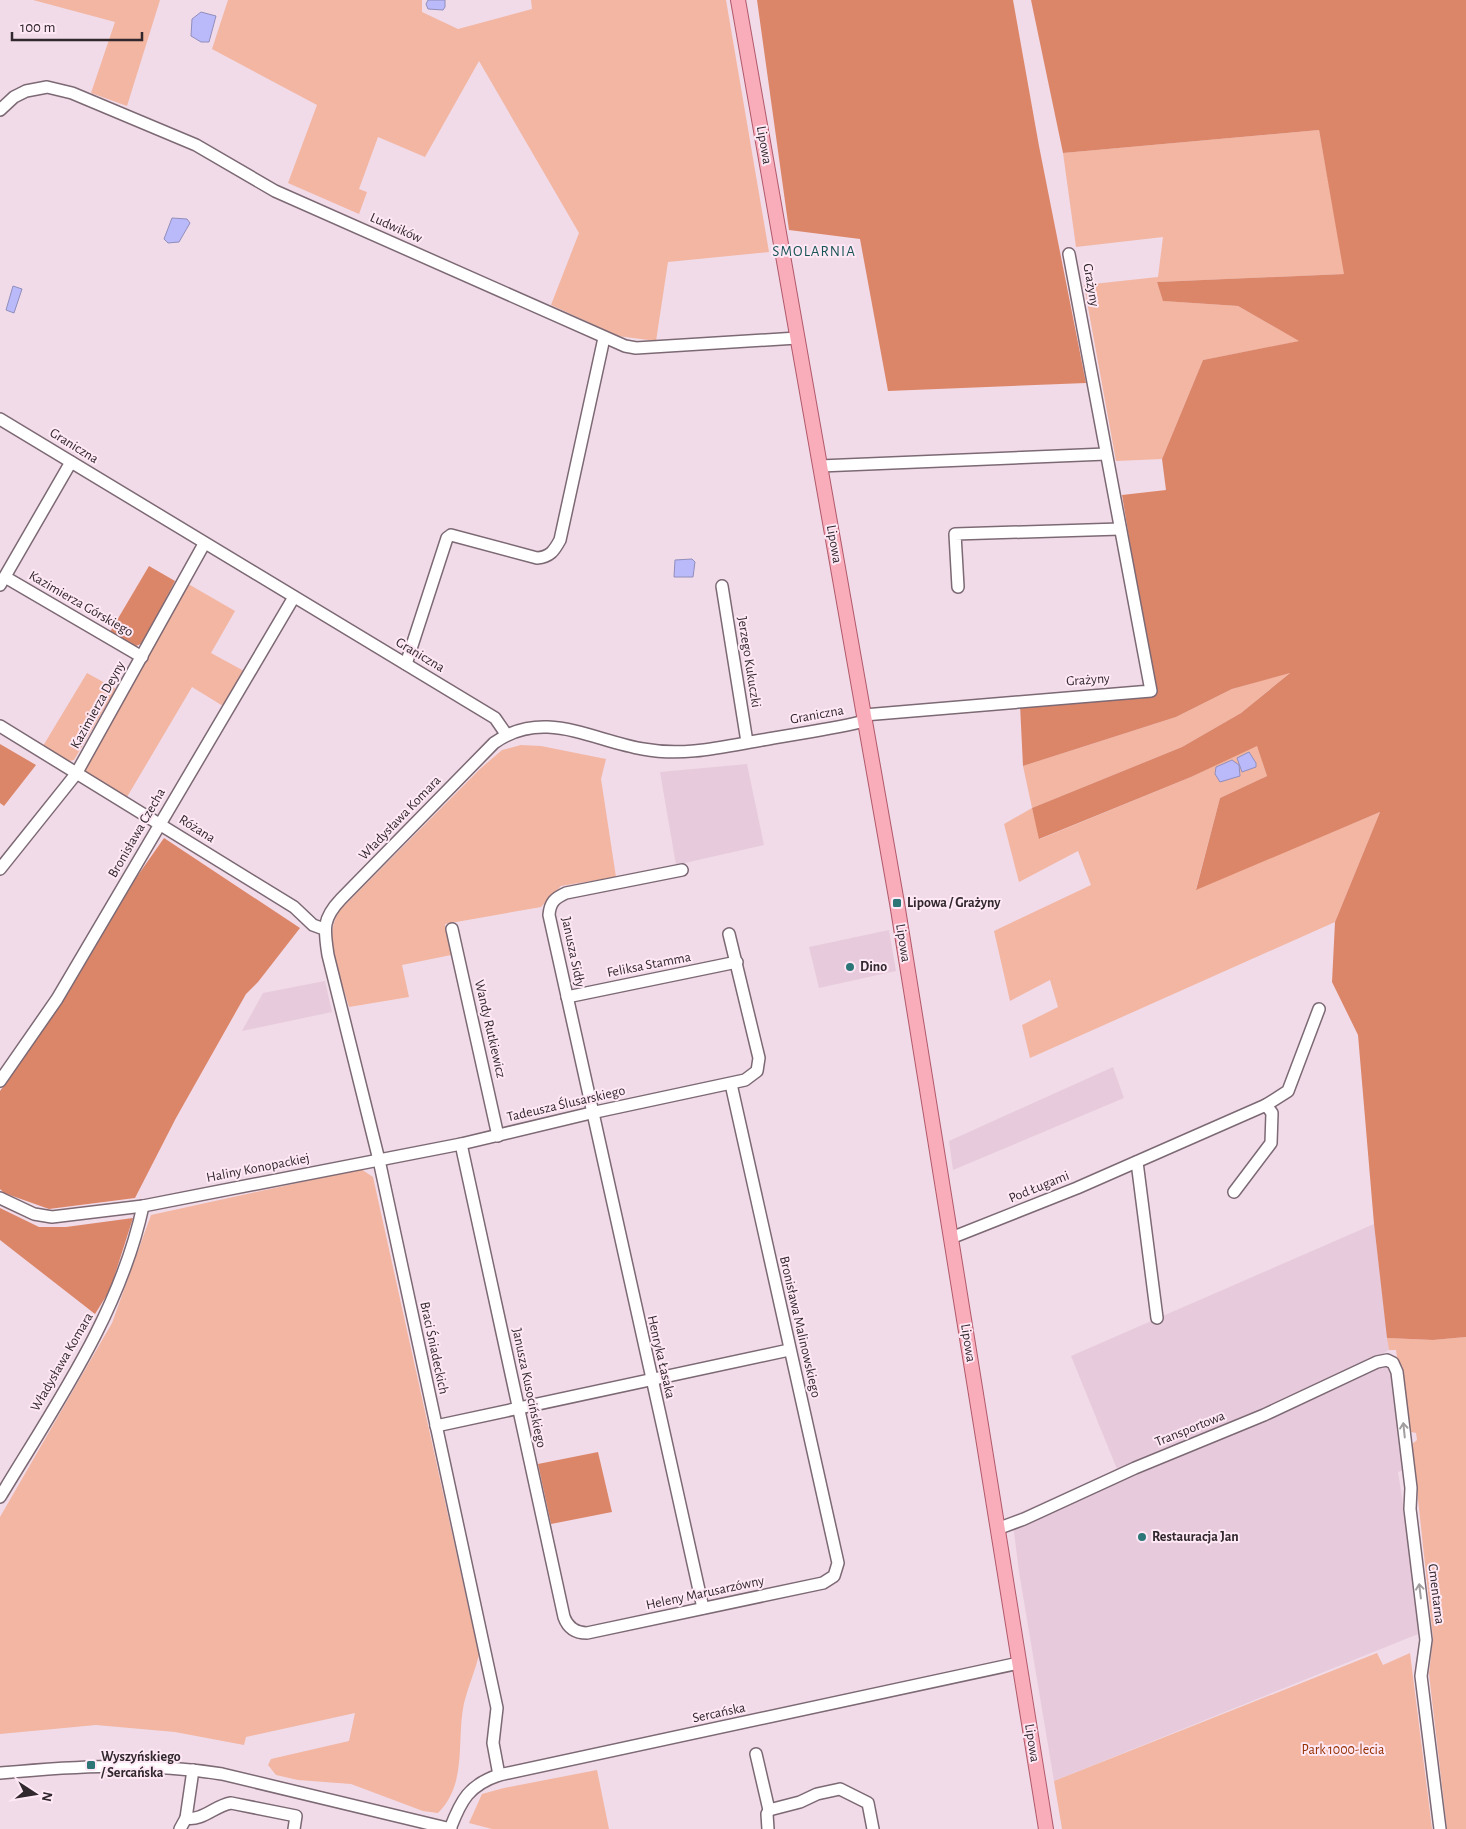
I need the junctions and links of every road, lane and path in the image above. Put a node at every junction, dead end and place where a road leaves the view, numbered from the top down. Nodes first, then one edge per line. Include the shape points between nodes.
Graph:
1 (738, 0) edge
2 (0, 110) edge
3 (1070, 254) dead end
4 (604, 338) junction
5 (797, 338) junction
6 (0, 419) edge
7 (1106, 454) junction
8 (71, 462) junction
9 (820, 466) junction
10 (1120, 528) junction
11 (204, 544) junction
12 (2, 581) edge
13 (722, 586) dead end
14 (958, 588) dead end
15 (294, 597) junction
16 (142, 657) junction
17 (406, 664) junction
18 (865, 718) junction
19 (0, 726) edge
20 (506, 734) junction
21 (748, 742) junction
22 (76, 774) junction
23 (160, 824) junction
24 (0, 869) edge
25 (682, 870) dead end
26 (324, 929) junction
27 (452, 929) dead end
28 (729, 934) dead end
29 (737, 962) junction
30 (567, 997) junction
31 (1319, 1009) dead end
32 (0, 1081) edge
33 (731, 1084) junction
34 (1266, 1105) junction
35 (591, 1112) junction
36 (498, 1136) junction
37 (461, 1144) junction
38 (379, 1160) junction
39 (1136, 1162) junction
40 (1234, 1192) dead end
41 (0, 1198) edge
42 (143, 1206) junction
43 (951, 1238) junction
44 (1156, 1318) dead end
45 (789, 1350) junction
46 (1393, 1363) joint
47 (650, 1379) junction
48 (518, 1410) junction
49 (436, 1426) junction
50 (0, 1497) edge
51 (998, 1528) junction
52 (835, 1574) joint
53 (703, 1608) junction
54 (578, 1632) joint
55 (1019, 1663) junction
56 (756, 1754) dead end
57 (193, 1770) junction
58 (0, 1773) edge
59 (499, 1775) junction
60 (769, 1810) junction
61 (186, 1818) junction
62 (180, 1829) edge
63 (294, 1829) edge
64 (450, 1829) edge
65 (768, 1829) edge
66 (873, 1829) edge
67 (1046, 1829) edge
68 (1440, 1829) edge

1 - 5 main road, Lipowa
2 - 4 street, Ludwików via 14,97 31,90 47,87 72,93 196,145 275,191
3 - 7 street, Grażyny
4 - 5 street, Ludwików via 636,348
4 - 17 street via 556,549 546,558 537,558 451,535 446,538
5 - 9 main road, Lipowa
6 - 8 street, Graniczna
7 - 9 street
7 - 10 street, Grażyny
8 - 11 street, Graniczna
8 - 12 street, Kazimierza Górskiego
9 - 18 main road, Lipowa
10 - 14 street via 955,534
10 - 18 street, Grażyny via 1151,690
11 - 15 street, Graniczna
11 - 16 street, Kazimierza Deyny
12 - 16 street, Kazimierza Górskiego
13 - 21 street, Jerzego Kukuczki
15 - 17 street, Graniczna
15 - 23 street, Bronisława Czecha
16 - 22 street, Kazimierza Deyny
17 - 20 street, Graniczna via 495,718
18 - 21 street, Graniczna
18 - 43 main road, Lipowa
19 - 22 street, Różana
20 - 21 street, Graniczna via 544,725 643,749 674,752 694,752
20 - 26 street, Władysława Komara via 341,899 327,917
22 - 23 street, Różana
22 - 24 street, Kazimierza Deyny
23 - 26 street, Różana via 294,907 313,925
23 - 32 street, Bronisława Czecha via 57,999
25 - 30 street, Janusza Sidły via 566,893 555,898 549,915
26 - 38 street, Braci Śniadeckich
27 - 36 street, Wandy Rutkiewicz
28 - 29 street
29 - 30 street, Feliksa Stamma
29 - 33 street, Tadeusza Ślusarskiego via 759,1058 757,1071 751,1078
30 - 35 street, Janusza Sidły
31 - 34 street, Pod Ługami via 1288,1090
33 - 35 street, Tadeusza Ślusarskiego
33 - 45 street, Bronisława Malinowskiego
34 - 39 street, Pod Ługami
34 - 40 street via 1272,1113 1271,1143
35 - 36 street, Tadeusza Ślusarskiego
35 - 47 street, Henryka Łasaka
36 - 37 street, Tadeusza Ślusarskiego
37 - 38 street, Tadeusza Ślusarskiego
37 - 48 street, Janusza Kusocińskiego
38 - 42 street, Haliny Konopackiej
38 - 49 street, Braci Śniadeckich
39 - 43 street, Pod Ługami
39 - 44 street
41 - 42 street, Haliny Konopackiej via 34,1214 52,1217
42 - 50 street, Władysława Komara via 119,1285 93,1342
43 - 51 main road, Lipowa
45 - 47 street
45 - 52 street, Bronisława Malinowskiego via 838,1563
46 - 51 street, Transportowa via 1387,1360 1377,1362 1264,1415
68 -> 46 street, Cmentarna via 1421,1676 1426,1640 1410,1509 1411,1488 1397,1372
47 - 48 street
47 - 53 street, Henryka Łasaka
48 - 49 street
48 - 54 street, Janusza Kusocińskiego via 564,1617
49 - 59 street, Braci Śniadeckich via 497,1708 493,1743
51 - 55 main road, Lipowa
52 - 53 street, Heleny Marusarzówny via 823,1583
53 - 54 street, Heleny Marusarzówny via 587,1633
55 - 59 street, Sercańska
55 - 67 main road, Lipowa
56 - 60 street
57 - 58 street via 91,1765
57 - 61 street
57 - 64 street
59 - 64 street, Sercańska via 474,1786 467,1793
60 - 65 street
60 - 66 street via 840,1789 868,1803
61 - 62 street
61 - 63 street via 201,1818 222,1804 231,1803 296,1816

